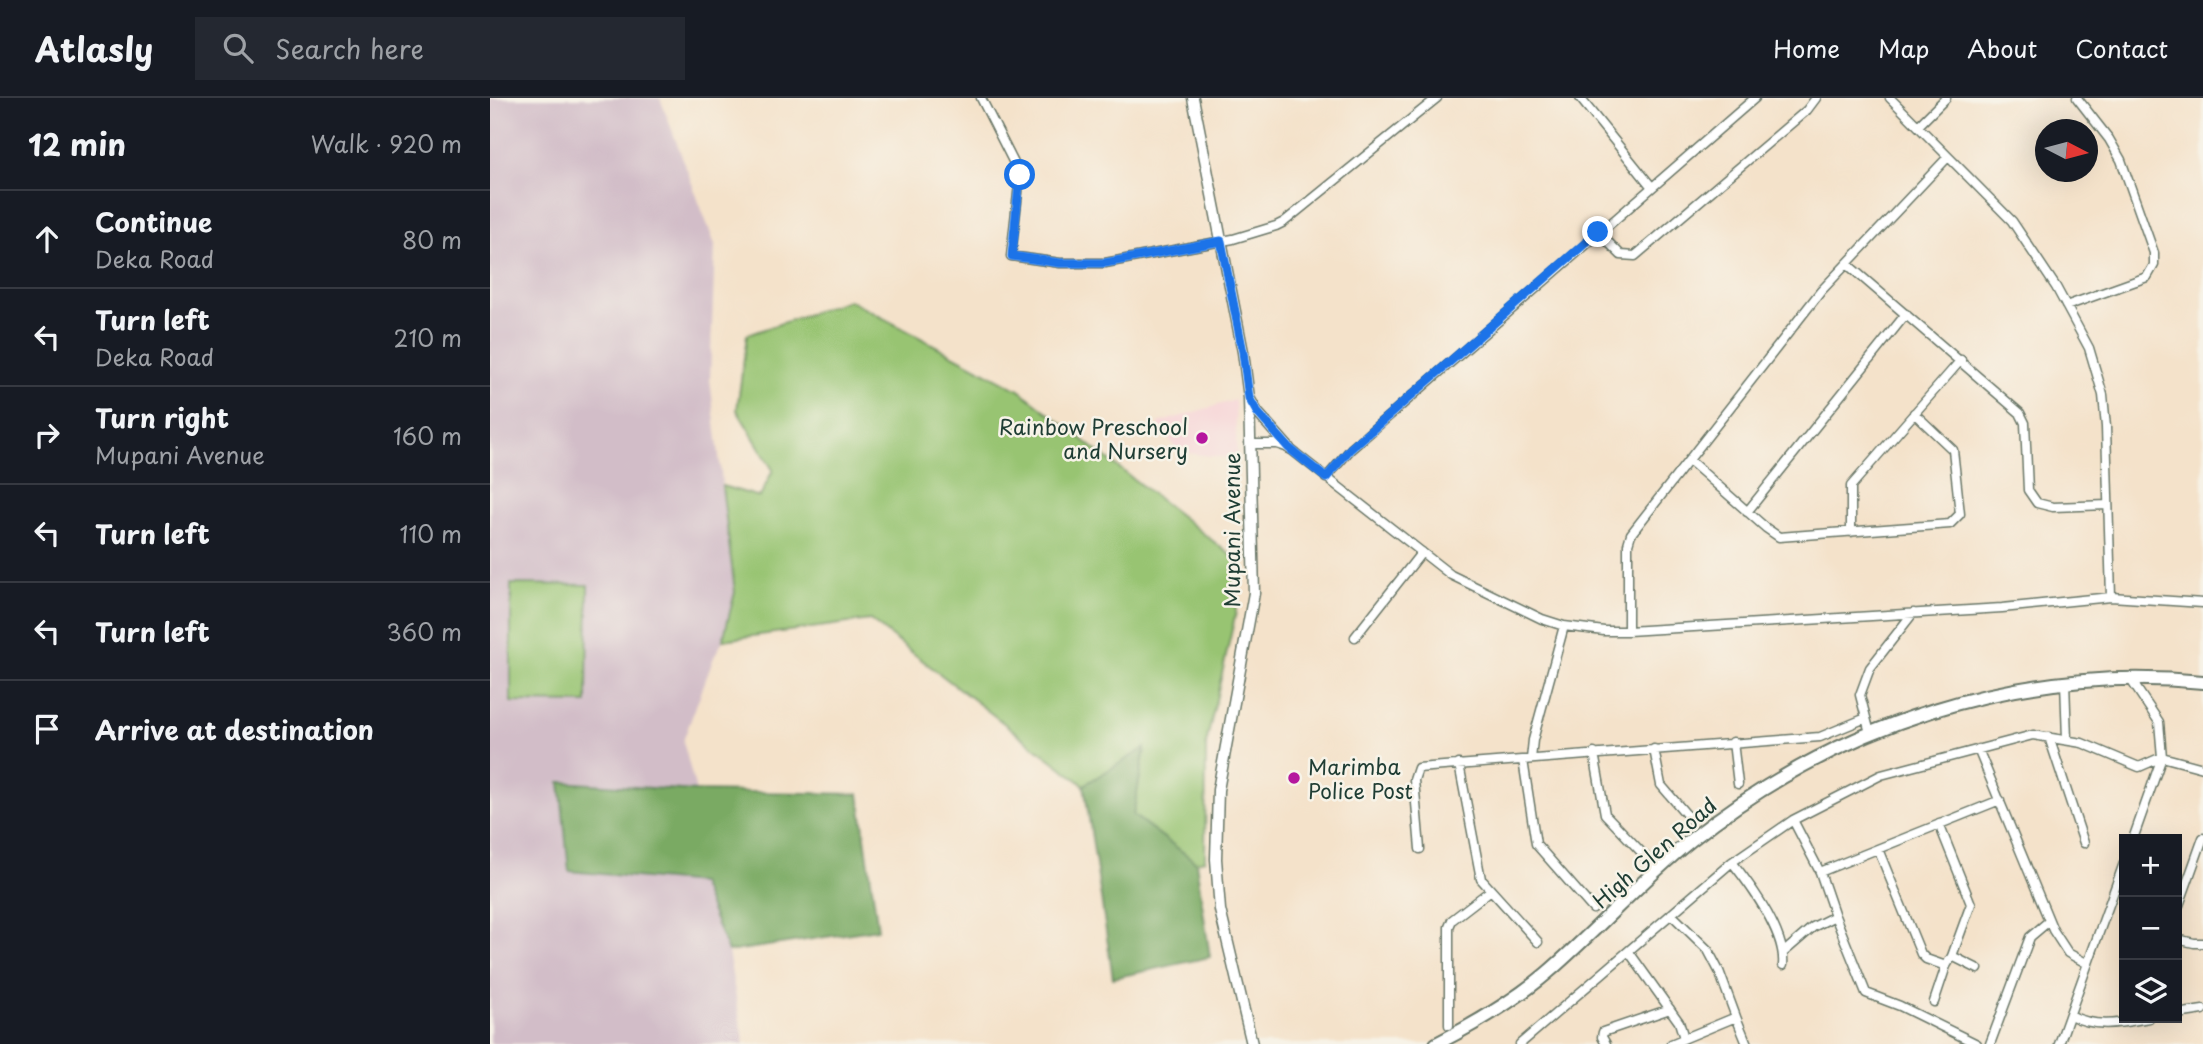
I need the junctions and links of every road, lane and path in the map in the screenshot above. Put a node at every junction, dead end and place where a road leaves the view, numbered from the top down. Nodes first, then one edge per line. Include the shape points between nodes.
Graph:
1 (981, 98) edge
2 (1193, 98) edge
3 (1437, 98) edge
4 (1580, 98) edge
5 (1755, 98) edge
6 (1816, 98) edge
7 (1890, 98) edge
8 (1946, 98) edge
9 (2077, 98) edge
10 (1918, 126) junction
11 (1948, 157) junction
12 (1651, 186) junction
13 (1598, 232) junction
14 (1221, 241) junction
15 (1847, 264) junction
16 (2066, 306) junction
17 (1906, 314) junction
18 (1961, 360) junction
19 (1249, 398) junction
20 (1914, 413) junction
21 (1251, 444) junction
22 (1289, 448) junction
23 (1689, 460) junction
24 (1326, 478) junction
25 (2108, 505) junction
26 (1747, 512) junction
27 (1852, 532) junction
28 (1422, 552) junction
29 (2111, 597) junction
30 (2203, 603) edge
31 (1913, 612) junction
32 (1564, 626) junction
33 (1628, 631) junction
34 (1355, 637) dead end
35 (2129, 677) junction
36 (2065, 681) junction
37 (2203, 682) edge
38 (1866, 718) junction
39 (1870, 733) junction
40 (2049, 737) junction
41 (2067, 740) junction
42 (1733, 742) junction
43 (1654, 748) junction
44 (1978, 749) junction
45 (1594, 753) junction
46 (2162, 757) junction
47 (1527, 759) junction
48 (1459, 764) junction
49 (2203, 768) edge
50 (1738, 784) dead end
51 (2000, 800) junction
52 (1691, 820) dead end
53 (1793, 820) junction
54 (1939, 824) junction
55 (2135, 834) edge
56 (2203, 838) edge
57 (2084, 843) dead end
58 (1420, 849) dead end
59 (1878, 849) junction
60 (2202, 849) edge
61 (1646, 857) dead end
62 (1732, 862) junction
63 (1820, 872) junction
64 (2119, 877) edge
65 (1491, 890) junction
66 (2182, 899) edge
67 (1593, 909) dead end
68 (1671, 914) junction
69 (1835, 916) junction
70 (2049, 921) junction
71 (2182, 940) edge
72 (1538, 942) dead end
73 (2203, 943) edge
74 (1629, 952) junction
75 (1784, 952) junction
76 (1952, 956) junction
77 (2088, 964) junction
78 (1783, 965) dead end
79 (1946, 966) junction
80 (1978, 968) dead end
81 (1934, 1002) dead end
82 (1670, 1009) junction
83 (2203, 1010) edge
84 (2182, 1013) edge
85 (2070, 1015) junction
86 (1736, 1017) junction
87 (2124, 1023) edge
88 (1449, 1025) dead end
89 (1684, 1038) junction
90 (1252, 1044) edge
91 (1436, 1044) edge
92 (1520, 1044) edge
93 (1606, 1044) edge
94 (1671, 1044) edge
95 (1747, 1044) edge
96 (1977, 1044) edge
97 (1990, 1044) edge
98 (2059, 1044) edge

1 - 14 street via 1020,175 1012,256 1105,263
2 - 14 street, Mupani Avenue
3 - 14 street via 1284,222
4 - 12 street
5 - 12 street
6 - 13 street via 1634,256 1621,255
7 - 10 street
8 - 10 street
9 - 16 street via 2121,160 2154,253 2154,265 2147,276
10 - 11 street
11 - 15 street
11 - 16 street via 2012,221
12 - 13 street
13 - 24 street via 1350,449
14 - 19 street, Mupani Avenue
15 - 17 street
15 - 23 street
16 - 25 street via 2089,348 2103,395
17 - 18 street
17 - 26 street
18 - 20 street
18 - 25 street via 2020,413 2025,424 2028,490 2037,503 2053,507
19 - 21 street, Mupani Avenue
19 - 22 street
20 - 27 street via 1851,486
20 - 27 street via 1953,450 1957,518 1945,525
21 - 22 street
21 - 90 street, Mupani Avenue via 1254,593 1218,790 1216,859 1222,917
22 - 24 street
23 - 26 street
23 - 33 street via 1629,540
24 - 28 street
25 - 29 street
26 - 27 street via 1779,537
28 - 32 street via 1451,575
28 - 34 street
29 - 30 street
29 - 31 street
31 - 33 street
31 - 38 street via 1870,668 1860,695
32 - 33 street
32 - 47 street
35 - 36 main road, High Glen Road
35 - 37 main road, High Glen Road
35 - 46 street via 2159,722
36 - 39 main road, High Glen Road via 1974,699
36 - 41 street
38 - 39 street
38 - 42 street via 1820,737
39 - 91 main road, High Glen Road via 1821,755 1748,798 1690,841 1546,973 1493,1012
40 - 41 street
40 - 44 street via 2033,735
40 - 57 street
41 - 46 street via 2139,767
42 - 43 street
42 - 50 street
43 - 45 street
43 - 52 street via 1661,786
44 - 51 street
44 - 53 street via 1888,772
45 - 47 street
45 - 61 street via 1605,814
46 - 49 street
46 - 55 street
47 - 48 street
47 - 67 street via 1536,844
48 - 58 street via 1418,768 1415,773
48 - 65 street via 1481,878
51 - 54 street
51 - 70 street
53 - 62 street
53 - 63 street
54 - 59 street
54 - 76 street via 1971,904
56 - 60 street
59 - 63 street
59 - 79 street via 1921,954
60 - 66 street
62 - 68 street
62 - 75 street via 1756,892
63 - 69 street
64 - 77 street
65 - 72 street
65 - 88 street via 1452,920 1449,928
68 - 74 street
68 - 86 street via 1708,950
69 - 75 street via 1813,927
69 - 96 street via 1867,993
70 - 77 street via 2068,953
70 - 97 street via 2030,937
71 - 73 street
74 - 82 street
74 - 92 street
75 - 78 street
76 - 79 street
76 - 80 street
77 - 85 street
79 - 81 street
82 - 89 street
82 - 93 street via 1603,1032
83 - 84 street
85 - 87 street via 2098,1024
85 - 98 street
86 - 89 street
86 - 95 street
89 - 94 street

